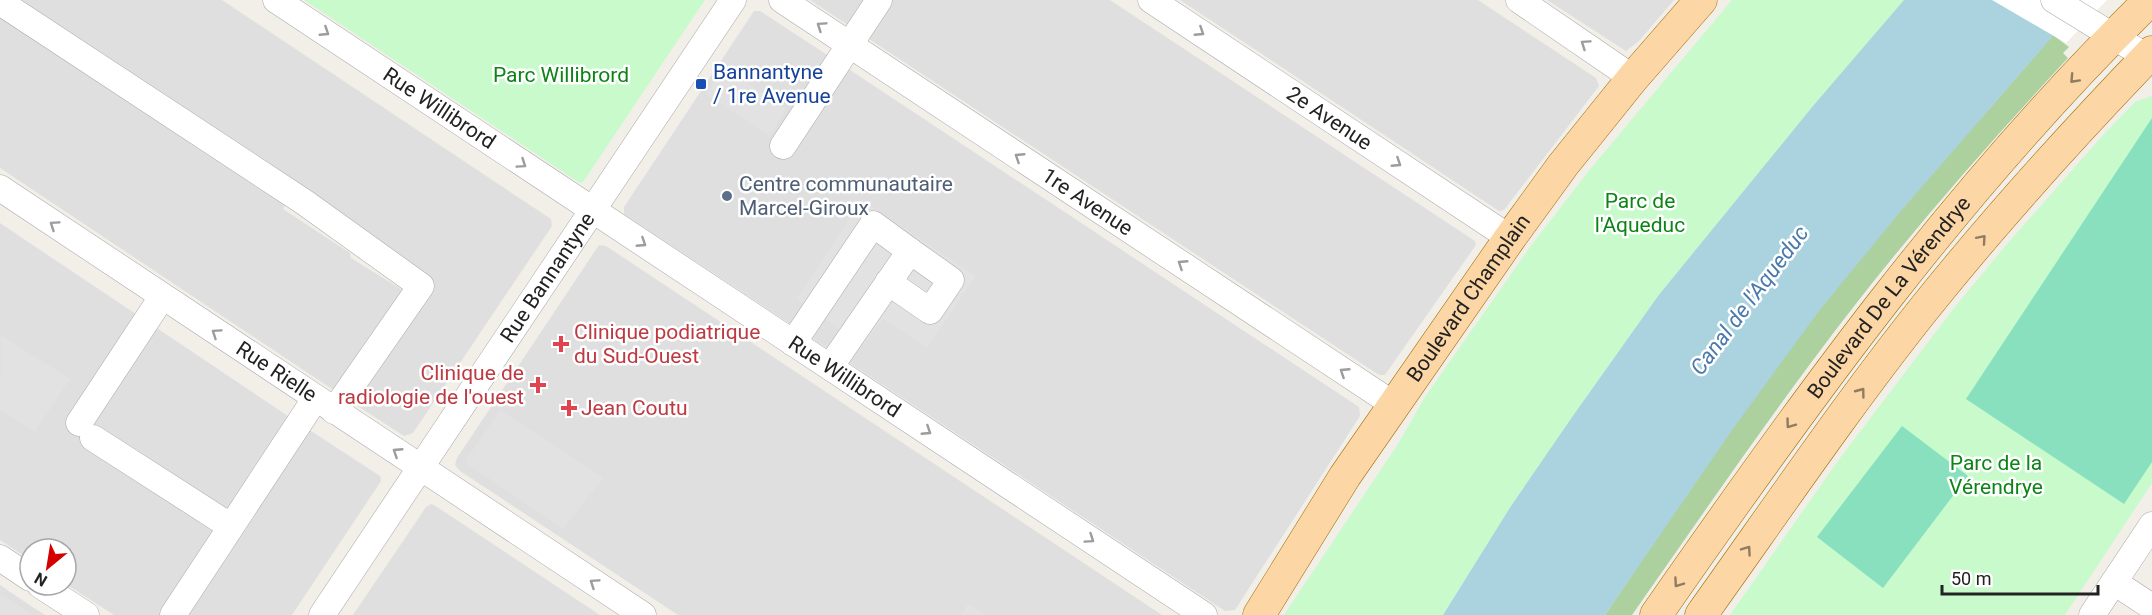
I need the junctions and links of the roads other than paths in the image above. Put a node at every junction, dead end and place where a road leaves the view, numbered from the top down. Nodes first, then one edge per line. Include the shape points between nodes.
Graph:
1 (276, 0) edge
2 (733, 0) edge
3 (782, 0) edge
4 (879, 0) edge
5 (1151, 0) edge
6 (1519, 0) edge
7 (2054, 0) edge
8 (2150, 0) edge
9 (1698, 1) edge
10 (0, 2) edge
11 (2115, 37) junction
12 (849, 45) junction
13 (2150, 57) edge
14 (1633, 78) junction
15 (783, 146) dead end
16 (0, 188) edge
17 (593, 210) junction
18 (1510, 237) junction
19 (910, 251) junction
20 (888, 282) junction
21 (162, 297) junction
22 (793, 343) junction
23 (830, 367) junction
24 (1393, 404) junction
25 (325, 405) junction
26 (420, 468) junction
27 (2152, 525) edge
28 (230, 526) junction
29 (0, 558) edge
30 (18, 570) edge
31 (2114, 582) junction
32 (58, 597) edge
33 (2152, 607) edge
34 (86, 615) edge
35 (172, 615) edge
36 (322, 615) edge
37 (643, 615) edge
38 (1204, 615) edge
39 (1259, 615) edge
40 (1656, 615) edge
41 (1701, 615) edge
42 (2092, 615) edge

1 -> 17 street, Rue Willibrord
2 - 17 street, Rue Bannantyne
12 -> 3 street, 1re Avenue
4 - 12 street
5 -> 18 street, 2e Avenue
14 -> 6 street
7 - 11 street
8 - 11 main road, Boulevard De La Vérendrye
9 - 14 main road, Boulevard Champlain
10 - 25 street via 304,202 421,286
11 - 13 street
11 -> 40 main road, Boulevard De La Vérendrye via 2010,148 1928,246 1810,396
12 - 15 street
24 -> 12 street, 1re Avenue
41 -> 13 main road, Boulevard De La Vérendrye via 1922,311 2044,167
14 - 18 main road, Boulevard Champlain
21 -> 16 street, Rue Rielle
17 -> 22 street, Rue Willibrord
17 - 26 street, Rue Bannantyne
18 - 24 main road, Boulevard Champlain
19 - 20 street
19 - 20 street via 951,280 930,310
19 - 22 street via 873,224
20 - 23 street
25 -> 21 street, Rue Rielle
21 - 28 street via 86,431
22 - 23 street, Rue Willibrord
23 -> 38 street, Rue Willibrord
24 - 39 main road, Boulevard Champlain
26 -> 25 street, Rue Rielle
25 - 28 street
26 - 36 street, Rue Bannantyne
37 -> 26 street, Rue Rielle
27 - 31 street
28 - 35 street
29 - 30 street
31 - 33 street
31 - 42 street
32 - 34 street

